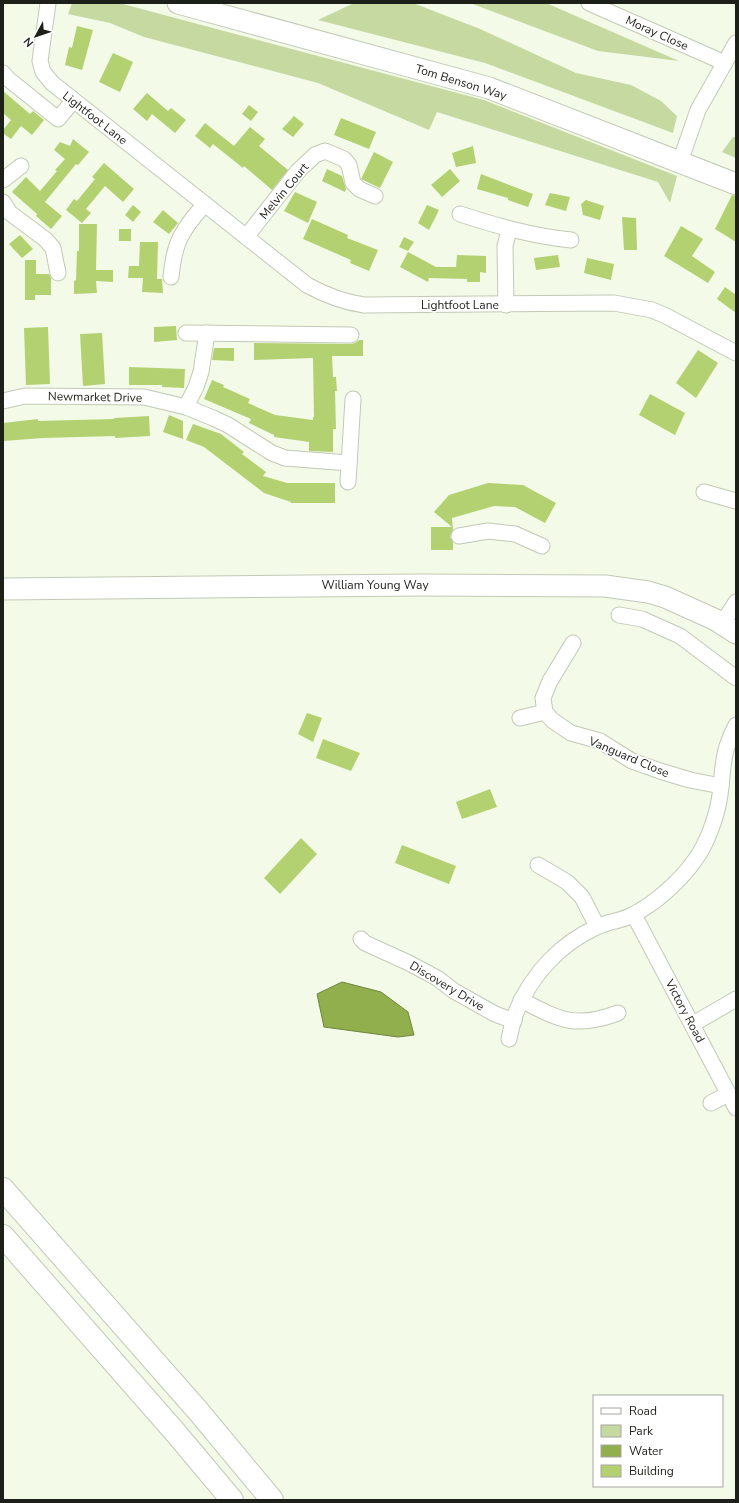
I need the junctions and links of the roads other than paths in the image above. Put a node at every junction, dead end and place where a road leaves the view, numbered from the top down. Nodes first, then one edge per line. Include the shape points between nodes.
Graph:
1 (48, 3) edge
2 (178, 3) edge
3 (589, 3) edge
4 (736, 43) edge
5 (725, 63) junction
6 (3, 73) edge
7 (73, 101) junction
8 (680, 162) junction
9 (21, 166) dead end
10 (3, 180) edge
11 (736, 184) edge
12 (376, 196) dead end
13 (3, 202) edge
14 (205, 204) junction
15 (460, 214) dead end
16 (510, 230) junction
17 (246, 237) junction
18 (571, 240) dead end
19 (58, 273) dead end
20 (171, 277) dead end
21 (506, 305) junction
22 (186, 333) dead end
23 (207, 334) junction
24 (351, 335) dead end
25 (736, 353) edge
26 (353, 399) dead end
27 (3, 401) edge
28 (186, 407) junction
29 (350, 463) junction
30 (348, 482) dead end
31 (704, 492) dead end
32 (736, 501) edge
33 (459, 536) dead end
34 (542, 546) dead end
35 (3, 589) edge
36 (736, 602) edge
37 (619, 615) dead end
38 (729, 628) edge
39 (573, 643) dead end
40 (736, 678) edge
41 (545, 712) junction
42 (520, 718) dead end
43 (736, 725) edge
44 (721, 786) junction
45 (538, 865) dead end
46 (634, 915) junction
47 (597, 926) junction
48 (361, 938) dead end
49 (736, 999) edge
50 (521, 1000) junction
51 (618, 1013) dead end
52 (514, 1021) junction
53 (693, 1024) junction
54 (509, 1039) dead end
55 (728, 1094) junction
56 (711, 1103) dead end
57 (736, 1108) edge
58 (3, 1189) edge
59 (3, 1236) edge
60 (232, 1500) edge
61 (272, 1500) edge

1 - 7 street, Lightfoot Lane via 40,54 41,66 52,84
2 - 8 main road, Tom Benson Way via 489,88
3 - 5 street, Moray Close
4 - 5 street
5 - 8 street via 698,110
6 - 7 street via 58,119
7 - 14 street, Lightfoot Lane
8 - 11 main road, Tom Benson Way
9 - 10 street
12 - 17 street, Melvin Court via 359,189 353,183 349,165 344,159 325,151 315,155 298,171
13 - 19 street via 10,213 46,239 53,248
14 - 17 street, Lightfoot Lane
14 - 20 street via 197,212 176,248
15 - 16 street
16 - 18 street
16 - 21 street via 505,246
17 - 21 street, Lightfoot Lane via 307,285 353,304
21 - 25 street, Lightfoot Lane via 598,303 634,306 666,316
22 - 23 street
23 - 24 street
23 - 28 street via 201,372
26 - 29 street
27 - 28 street, Newmarket Drive via 25,396 121,396 144,397
28 - 29 street, Newmarket Drive via 228,425 272,453 285,458
29 - 30 street
31 - 32 street
33 - 34 street via 488,531 515,534
35 - 38 main road, William Young Way via 605,586 656,594
36 - 38 street
37 - 40 street via 642,620 680,636
39 - 41 street via 543,698
41 - 42 street
41 - 44 street, Vanguard Close via 570,733 600,741 632,761 690,780
43 - 44 street via 726,750
44 - 46 street via 709,835 696,860 676,882
45 - 47 street via 567,882 582,897
46 - 47 street
46 - 53 street, Victory Road
47 - 50 street via 570,942 544,965
48 - 52 street, Discovery Drive via 365,943 409,962 495,1014
49 - 53 street
50 - 51 street via 563,1019 581,1022 600,1020
50 - 52 street
52 - 54 street
53 - 55 street, Victory Road
55 - 56 street
55 - 57 street, Victory Road
58 - 61 highway via 194,1406
59 - 60 highway

